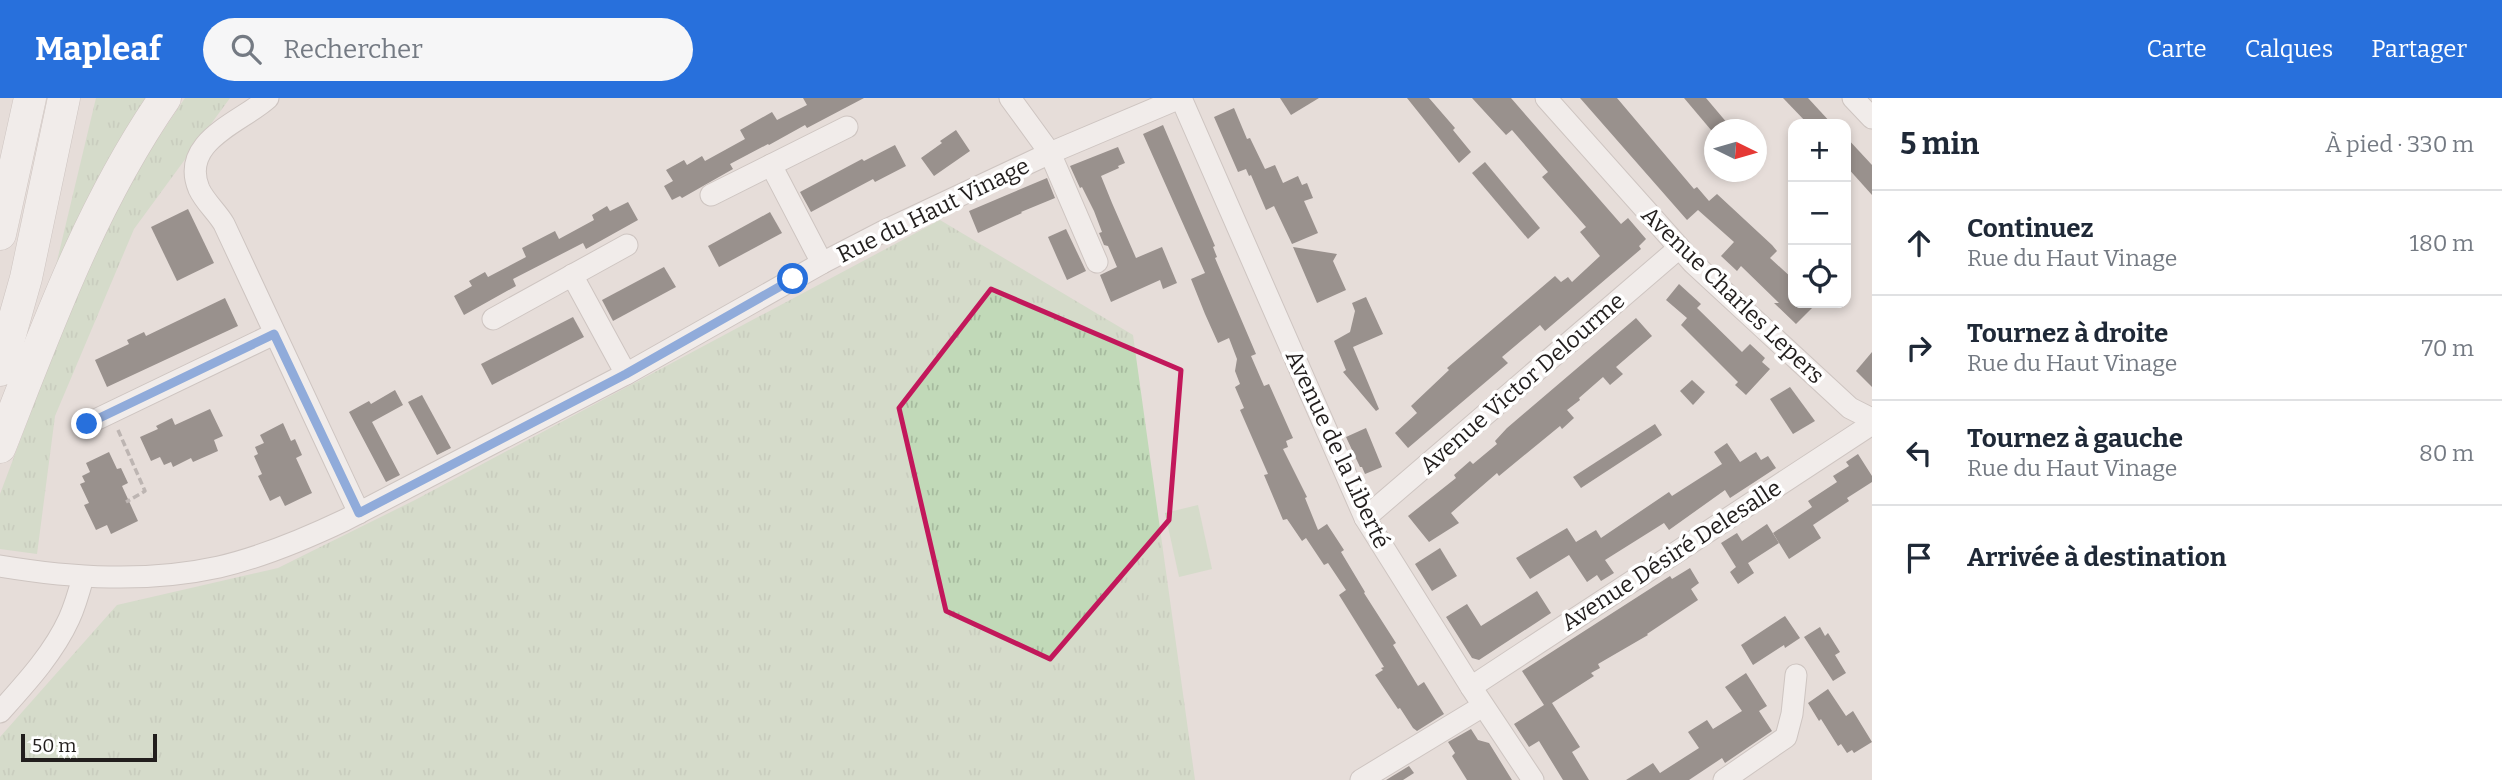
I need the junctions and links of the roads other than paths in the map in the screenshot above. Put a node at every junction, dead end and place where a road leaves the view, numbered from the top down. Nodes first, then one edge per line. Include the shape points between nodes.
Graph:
1 (30, 98) edge
2 (64, 98) edge
3 (164, 98) edge
4 (268, 98) edge
5 (1010, 98) edge
6 (1181, 98) edge
7 (1546, 98) edge
8 (1853, 98) edge
9 (1872, 118) edge
10 (846, 127) dead end
11 (1050, 153) junction
12 (771, 165) junction
13 (711, 195) dead end
14 (0, 234) edge
15 (627, 245) dead end
16 (1679, 248) junction
17 (1097, 262) dead end
18 (822, 263) junction
19 (572, 275) junction
20 (493, 319) dead end
21 (274, 334) junction
22 (0, 370) edge
23 (626, 374) junction
24 (1872, 421) edge
25 (87, 424) dead end
26 (0, 447) edge
27 (359, 513) junction
28 (1365, 518) junction
29 (0, 566) edge
30 (83, 578) junction
31 (1796, 675) dead end
32 (1471, 687) junction
33 (1483, 706) junction
34 (0, 712) edge
35 (1361, 780) edge
36 (1533, 780) edge
37 (1724, 780) edge

1 - 14 highway
2 - 22 highway via 26,278
3 - 26 highway via 88,231
4 - 21 street via 206,144 197,162 196,178 224,224
5 - 11 street
6 - 11 street, Rue du Haut Vinage
6 - 28 street, Avenue de la Liberté
7 - 16 street, Avenue Charles Lepers
8 - 9 street
10 - 12 street
11 - 17 street
11 - 18 street, Rue du Haut Vinage
12 - 13 street
12 - 18 street
15 - 19 street
16 - 24 street, Avenue Charles Lepers via 1850,408
16 - 28 street, Avenue Victor Delourme
18 - 23 street, Rue du Haut Vinage
19 - 20 street
19 - 23 street
21 - 25 street
21 - 27 street
23 - 27 street, Rue du Haut Vinage
24 - 32 street, Avenue Désiré Delesalle
27 - 30 street, Rue du Haut Vinage via 310,536 219,567
28 - 32 street, Avenue de la Liberté
29 - 30 street, Rue du Haut Vinage
30 - 34 street via 63,631
31 - 37 street via 1786,737
32 - 33 street, Avenue de la Liberté
33 - 35 street
33 - 36 street, Avenue de la Liberté

